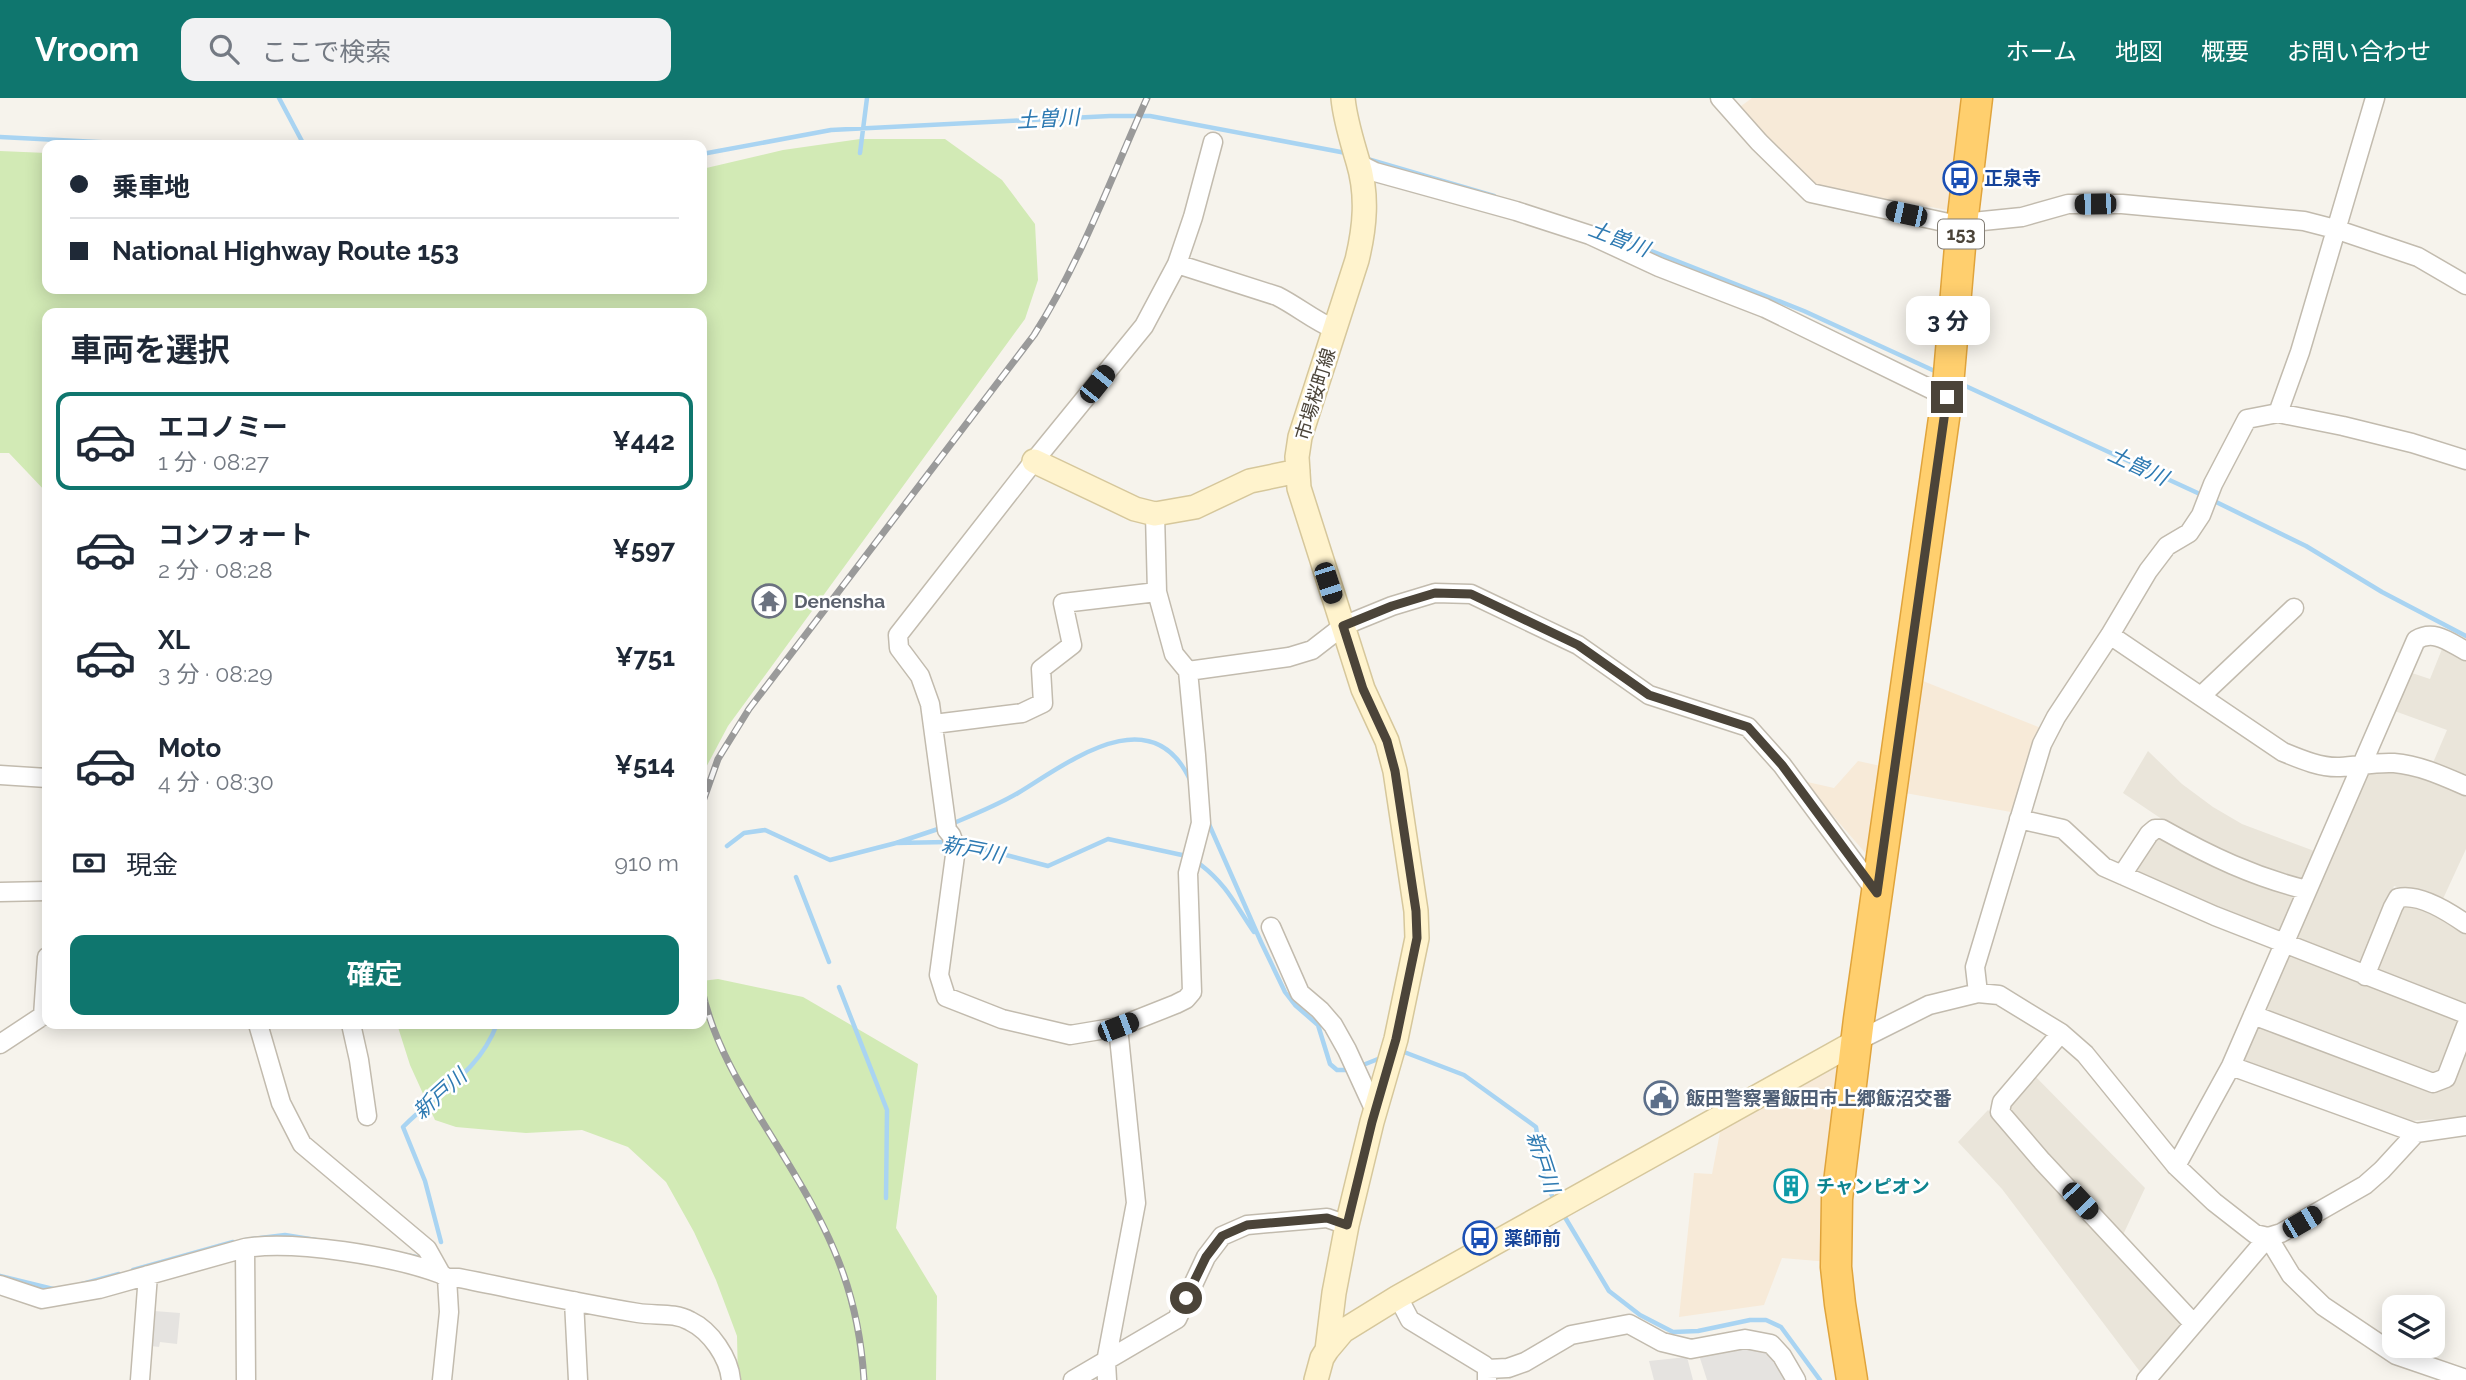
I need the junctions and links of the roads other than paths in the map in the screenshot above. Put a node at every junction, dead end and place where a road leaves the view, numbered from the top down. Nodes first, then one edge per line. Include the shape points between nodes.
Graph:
1 (1343, 98) edge
2 (1720, 98) edge
3 (1976, 98) edge
4 (2375, 98) edge
5 (1213, 142) dead end
6 (1355, 154) junction
7 (1962, 224) junction
8 (2335, 229) junction
9 (1177, 264) junction
10 (2466, 285) edge
11 (1334, 329) junction
12 (1949, 386) junction
13 (2278, 413) junction
14 (2466, 460) edge
15 (1034, 461) junction
16 (1298, 471) junction
17 (1155, 514) junction
18 (1157, 592) junction
19 (2294, 608) dead end
20 (1343, 626) junction
21 (2110, 635) junction
22 (2466, 651) edge
23 (1188, 671) junction
24 (2201, 696) junction
25 (934, 723) junction
26 (2361, 763) junction
27 (0, 775) edge
28 (42, 778) edge
29 (2466, 786) edge
30 (2019, 819) junction
31 (2122, 875) junction
32 (2308, 890) junction
33 (42, 891) edge
34 (0, 892) edge
35 (1877, 893) junction
36 (2466, 923) edge
37 (1271, 927) dead end
38 (2285, 944) junction
39 (2365, 976) junction
40 (1978, 993) junction
41 (2466, 1014) edge
42 (2253, 1015) junction
43 (42, 1016) edge
44 (2466, 1026) edge
45 (1118, 1027) junction
46 (259, 1029) edge
47 (352, 1029) edge
48 (2061, 1033) junction
49 (1857, 1041) junction
50 (0, 1044) edge
51 (2231, 1066) junction
52 (1375, 1111) junction
53 (367, 1116) dead end
54 (2466, 1126) edge
55 (2416, 1133) junction
56 (2176, 1166) junction
57 (1347, 1225) junction
58 (2268, 1237) junction
59 (244, 1248) junction
60 (148, 1275) junction
61 (444, 1276) junction
62 (0, 1285) edge
63 (1398, 1297) junction
64 (574, 1301) junction
65 (2193, 1323) junction
66 (1327, 1350) junction
67 (1106, 1362) junction
68 (1487, 1374) edge
69 (1852, 1379) edge
70 (2466, 1379) edge
71 (140, 1380) edge
72 (246, 1380) edge
73 (442, 1380) edge
74 (578, 1380) edge
75 (731, 1380) edge
76 (1073, 1380) edge
77 (1107, 1380) edge
78 (1316, 1380) edge
79 (1796, 1380) edge
80 (2146, 1380) edge

1 - 6 main road, 市場桜町線
2 - 7 street via 1811,193
3 - 7 highway, 153
4 - 8 street
5 - 9 street
6 - 11 main road, 市場桜町線 via 1365,200 1363,233
6 - 12 street via 1375,172 1590,235
7 - 8 street via 2068,205 2122,204 2304,221
7 - 12 highway, 153
8 - 10 street via 2418,257
8 - 13 street
9 - 11 street via 1277,296
9 - 15 street via 1144,326
11 - 16 main road, 市場桜町線 via 1300,437
12 - 35 highway, 153
13 - 14 street
13 - 21 street via 2247,419 2189,533 2167,546
15 - 17 main road
15 - 25 street via 898,635 899,648 920,676
16 - 17 main road via 1250,481 1195,507
16 - 20 main road, 市場桜町線 via 1307,517
17 - 18 street
18 - 23 street via 1174,654
18 - 25 street via 1063,603 1072,645 1041,669 1043,703 1022,713
19 - 24 street
20 - 23 street via 1312,650 1289,657
20 - 35 street via 1435,593 1471,594 1578,645 1649,695 1748,727 1782,765
20 - 52 main road, 市場桜町線 via 1395,771 1416,911 1417,938 1407,988
21 - 24 street
21 - 30 street via 2042,744
22 - 26 street via 2434,635 2416,640
23 - 45 street via 1201,823 1188,873 1192,992 1176,1004
24 - 26 street via 2283,752 2338,767
25 - 45 street via 947,830 953,842 939,975 946,996 1002,1018 1070,1035
26 - 29 street via 2396,763
26 - 32 street
27 - 28 street
30 - 31 street via 2063,829 2105,867
30 - 40 street via 1975,967
31 - 32 street via 2149,834 2162,829 2211,857
31 - 38 street
32 - 38 street
33 - 34 street
35 - 49 highway, 153
36 - 39 street via 2417,899 2398,898
37 - 52 street via 1300,993 1333,1025
38 - 39 street
38 - 42 street
39 - 41 street
40 - 48 street via 1999,995
40 - 49 street via 1929,1005
42 - 44 street via 2433,1083 2446,1077
42 - 51 street
43 - 50 street
45 - 67 street via 1136,1203
46 - 61 street via 281,1103 302,1144 427,1249
47 - 53 street
48 - 56 street via 2085,1054
48 - 65 street via 2002,1102 2000,1112
49 - 63 main road
49 - 69 highway, 153 via 1835,1230
51 - 55 street
51 - 56 street
52 - 57 main road, 市場桜町線
54 - 55 street
55 - 58 street via 2365,1185
56 - 58 street via 2255,1234
57 - 66 main road, 市場桜町線
57 - 67 street via 1327,1218 1257,1224 1222,1236 1206,1257 1177,1319
58 - 65 street
58 - 70 street via 2291,1275 2323,1306 2396,1355
59 - 60 street
59 - 61 street via 265,1245 341,1252 421,1266
59 - 72 street
60 - 62 street via 42,1298
60 - 71 street
61 - 64 street
61 - 73 street via 449,1312
63 - 66 main road via 1343,1331
63 - 68 street via 1410,1320
64 - 74 street
64 - 75 street via 692,1321 720,1351
65 - 80 street
66 - 78 main road, 市場桜町線
67 - 76 street
67 - 77 street
68 - 79 street via 1525,1362 1571,1335 1629,1324 1662,1342 1691,1349 1745,1339 1771,1344

